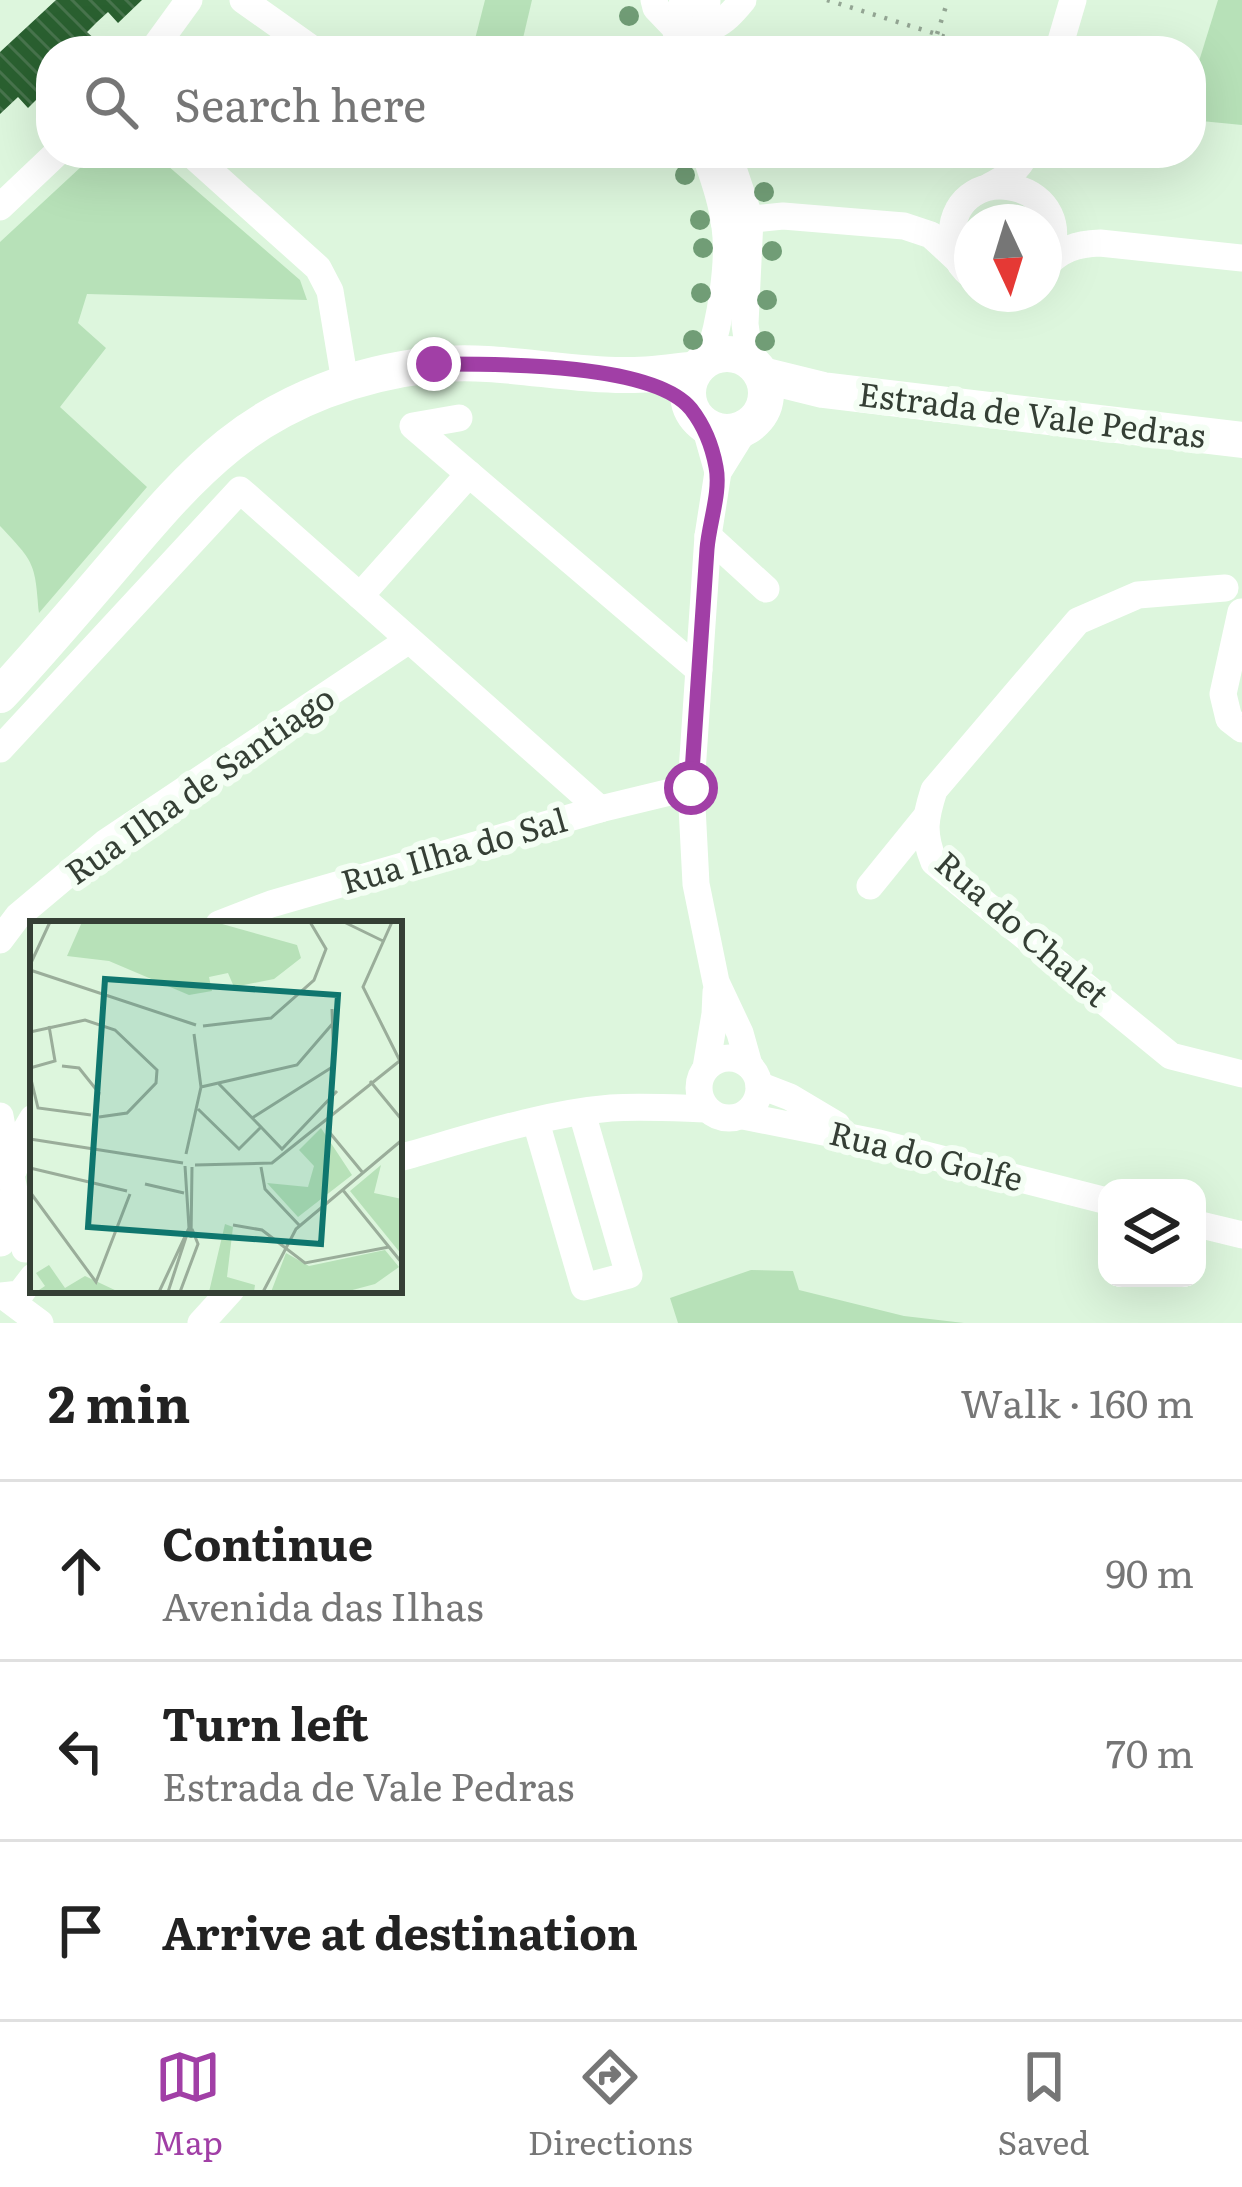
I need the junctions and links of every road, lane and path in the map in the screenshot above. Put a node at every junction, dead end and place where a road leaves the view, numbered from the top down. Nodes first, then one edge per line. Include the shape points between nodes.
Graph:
1 (190, 0) edge
2 (243, 0) edge
3 (654, 0) edge
4 (683, 0) edge
5 (707, 0) edge
6 (743, 0) edge
7 (826, 0) edge
8 (948, 0) edge
9 (1072, 0) edge
10 (937, 34) junction
11 (163, 36) edge
12 (294, 36) edge
13 (686, 36) edge
14 (690, 36) edge
15 (693, 36) edge
16 (699, 36) edge
17 (943, 36) edge
18 (1062, 36) edge
19 (41, 168) edge
20 (207, 168) edge
21 (712, 168) edge
22 (730, 168) edge
23 (1016, 168) edge
24 (1032, 168) edge
25 (975, 194) junction
26 (1039, 201) junction
27 (967, 204) edge
28 (1041, 204) edge
29 (0, 207) edge
30 (737, 220) junction
31 (904, 226) junction
32 (1100, 242) junction
33 (1062, 251) edge
34 (954, 257) edge
35 (1242, 258) edge
36 (702, 363) junction
37 (621, 376) junction
38 (345, 382) junction
39 (755, 394) junction
40 (698, 417) junction
41 (459, 418) dead end
42 (1242, 441) edge
43 (718, 472) junction
44 (469, 474) junction
45 (708, 536) junction
46 (1233, 580) edge
47 (766, 589) dead end
48 (360, 596) junction
49 (1242, 612) edge
50 (409, 640) junction
51 (699, 670) junction
52 (0, 695) edge
53 (1242, 729) edge
54 (0, 749) edge
55 (691, 788) junction
56 (599, 809) junction
57 (926, 817) junction
58 (870, 886) dead end
59 (227, 921) edge
60 (0, 940) edge
61 (716, 982) junction
62 (1242, 1074) edge
63 (754, 1075) junction
64 (704, 1086) junction
65 (0, 1112) edge
66 (582, 1113) junction
67 (30, 1115) edge
68 (743, 1116) junction
69 (30, 1121) edge
70 (536, 1122) junction
71 (879, 1144) junction
72 (402, 1157) edge
73 (13, 1185) junction
74 (1098, 1199) edge
75 (1206, 1226) edge
76 (1242, 1235) edge
77 (15, 1249) edge
78 (30, 1281) edge
79 (40, 1293) edge
80 (228, 1293) edge
81 (2, 1297) edge
82 (40, 1323) edge
83 (51, 1323) edge
84 (201, 1323) edge

1 - 11 street
2 - 12 street
3 - 13 street
4 - 14 street
5 - 15 street
6 - 16 street
7 - 10 path
8 - 10 path
9 - 18 street
10 - 17 path
19 - 29 street
20 - 38 street via 318,268 330,291
21 - 30 street
22 - 30 street
23 - 25 street
24 - 26 street
25 - 26 street via 1017,187
25 - 27 street
25 - 31 street via 940,217
26 - 28 street
26 - 32 street
30 - 31 street
30 - 36 street via 725,248 718,330
30 - 39 street
31 - 34 street via 931,235
32 - 33 street
32 - 35 street
36 - 37 main road
36 - 39 main road via 730,354
36 - 40 main road via 687,394
37 - 38 main road via 434,364
37 - 40 main road via 664,390
38 - 52 main road via 269,419 187,482
39 - 40 main road via 725,433
39 - 42 main road, Estrada de Vale Pedras via 823,389
39 - 43 street
40 - 43 street
41 - 44 street via 413,426
43 - 45 street
44 - 48 street
44 - 51 street
45 - 47 street
45 - 51 street
46 - 49 street via 1228,603
46 - 57 street, Rua do Chalet via 1138,595 1078,621 934,790
48 - 50 street
48 - 54 street via 240,490
49 - 53 street via 1222,694
50 - 56 street
50 - 60 street, Rua Ilha de Santiago via 105,843
51 - 55 street
55 - 56 street, Rua Ilha do Sal
55 - 61 street via 696,884
56 - 59 street, Rua Ilha do Sal
57 - 58 street
57 - 62 street, Rua do Chalet via 934,862 1171,1056
61 - 63 street
61 - 64 street
63 - 64 street via 731,1058 713,1063
63 - 68 street via 756,1103
63 - 71 street
64 - 66 street
64 - 68 street, Rua do Golfe via 723,1118
65 - 67 street
65 - 73 street
66 - 70 street
66 - 70 street via 629,1274 584,1287
68 - 71 street, Rua do Golfe
69 - 73 street via 17,1145
70 - 72 street
71 - 74 street, Rua do Golfe
73 - 77 street
75 - 76 street
78 - 81 street via 20,1294
79 - 83 street
80 - 84 street
81 - 82 street

